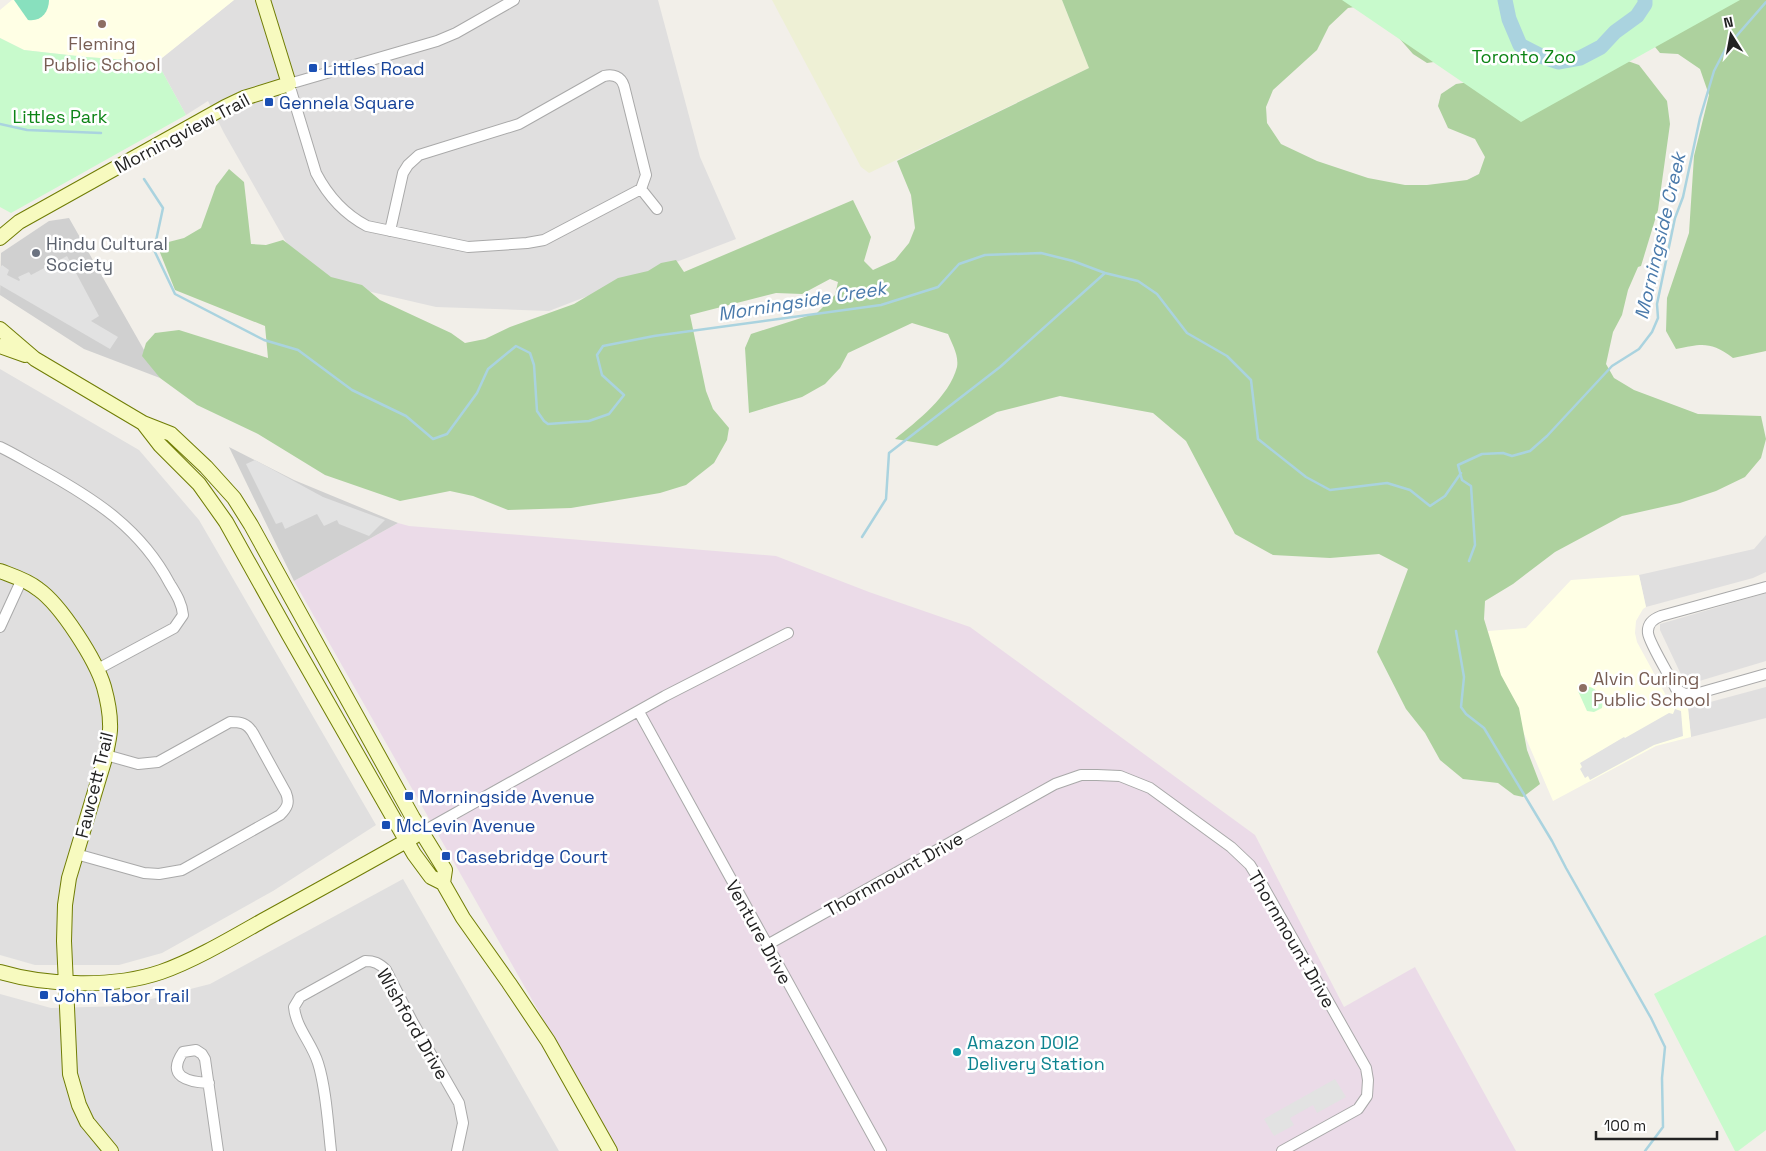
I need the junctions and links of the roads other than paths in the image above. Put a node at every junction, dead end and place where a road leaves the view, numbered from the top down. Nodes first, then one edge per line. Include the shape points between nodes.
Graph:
1 (263, 0) edge
2 (514, 0) edge
3 (289, 84) junction
4 (641, 189) junction
5 (657, 209) dead end
6 (390, 231) junction
7 (0, 238) edge
8 (0, 329) edge
9 (0, 346) edge
10 (36, 359) junction
11 (143, 423) junction
12 (0, 446) edge
13 (0, 571) edge
14 (22, 580) junction
15 (1766, 588) edge
16 (0, 627) edge
17 (788, 633) dead end
18 (96, 670) junction
19 (1766, 674) edge
20 (639, 712) junction
21 (106, 755) junction
22 (422, 832) junction
23 (407, 841) junction
24 (76, 854) junction
25 (443, 883) junction
26 (767, 945) junction
27 (0, 972) edge
28 (66, 983) junction
29 (209, 1084) dead end
30 (111, 1151) edge
31 (218, 1151) edge
32 (331, 1151) edge
33 (457, 1151) edge
34 (610, 1151) edge
35 (881, 1151) edge
36 (1282, 1151) edge

1 - 3 main road
2 - 3 street, Morningview Trail via 437,41
3 - 6 street via 322,185 352,218 367,226
3 - 7 main road, Morningview Trail via 225,107 19,222
4 - 5 street
4 - 6 street via 544,240 527,243 468,247
4 - 6 street via 646,175 624,86 614,74 610,74 518,124 419,155 403,173
8 - 10 main road
9 - 10 main road
10 - 11 main road
11 - 22 main road via 171,434 234,498
11 - 23 main road via 199,484 226,522
12 - 18 street via 83,494 123,523 152,555 182,605 183,615 174,628
13 - 14 main road, Fawcett Trail
14 - 16 street
14 - 18 main road, Fawcett Trail via 56,604
15 - 19 street via 1661,616 1650,624 1648,634 1681,693 1699,693
17 - 20 street
18 - 21 main road, Fawcett Trail via 103,685 110,725
20 - 22 street
20 - 26 street, Venture Drive
21 - 24 main road, Fawcett Trail
21 - 24 street via 138,764 158,762 230,722 241,722 253,733 286,793 287,808 182,870 144,873
22 - 23 main road
22 - 25 main road via 445,870
23 - 25 main road via 431,877
23 - 28 main road via 181,964 127,979
24 - 28 main road, Fawcett Trail via 65,905
25 - 34 main road via 463,918 548,1041
26 - 35 street, Venture Drive
26 - 36 street, Thornmount Drive via 1056,784 1081,775 1120,776 1150,788 1231,847 1250,866 1366,1068 1367,1096 1358,1109
27 - 28 main road
28 - 30 main road via 68,1057 73,1090 87,1122
29 - 31 street
32 - 33 street, Wishford Drive via 321,1072 296,1021 294,1007 300,997 364,961 372,961 386,970 459,1103 463,1124

